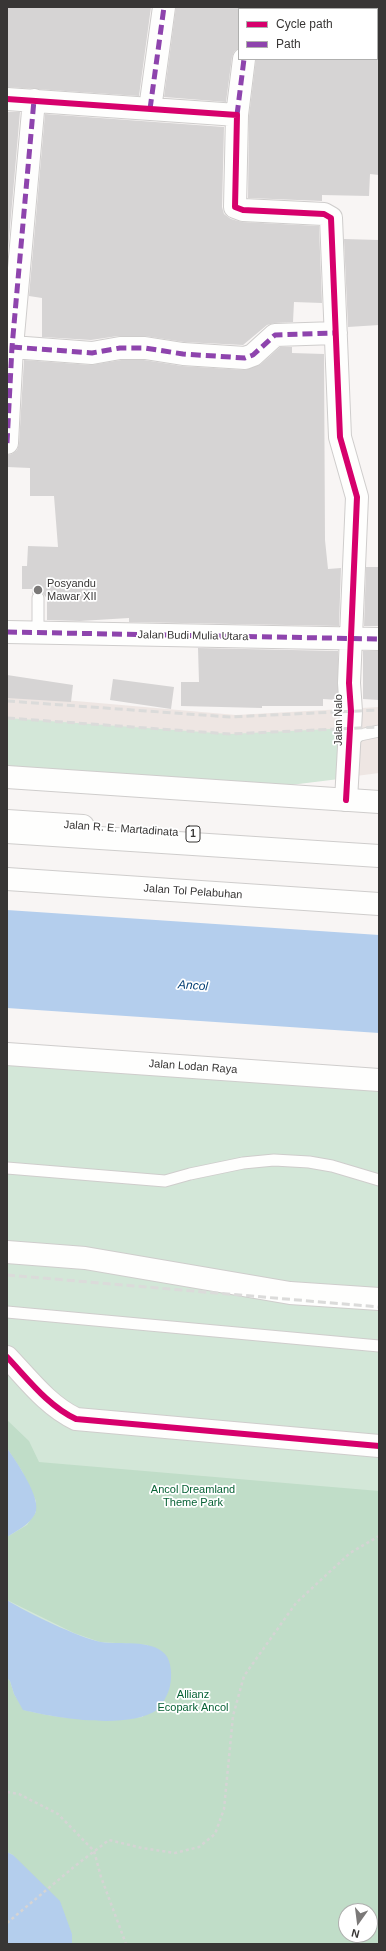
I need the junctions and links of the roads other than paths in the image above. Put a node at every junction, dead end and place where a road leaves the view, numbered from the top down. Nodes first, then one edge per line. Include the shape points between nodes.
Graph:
1 (164, 7) edge
2 (244, 60) edge
3 (7, 99) edge
4 (34, 100) junction
5 (150, 109) junction
6 (237, 115) junction
7 (336, 333) junction
8 (12, 347) junction
9 (7, 443) edge
10 (38, 598) dead end
11 (7, 632) edge
12 (38, 633) junction
13 (379, 639) edge
14 (350, 640) junction
15 (379, 731) edge
16 (350, 744) junction
17 (7, 778) edge
18 (346, 800) junction
19 (379, 802) edge
20 (7, 821) edge
21 (7, 832) edge
22 (379, 847) edge
23 (379, 856) edge
24 (7, 879) edge
25 (379, 904) edge
26 (7, 1054) edge
27 (379, 1080) edge
28 (7, 1168) edge
29 (379, 1180) edge
30 (7, 1252) edge
31 (379, 1299) edge
32 (7, 1312) edge
33 (379, 1346) edge
34 (7, 1357) edge
35 (379, 1446) edge

1 - 5 main road
2 - 6 main road
3 - 4 main road
4 - 5 main road
4 - 8 main road
5 - 6 main road
6 - 7 main road, Jalan Nalo via 235,207 243,210 324,214 331,218
7 - 8 main road via 275,336 245,358 183,354 145,348 120,348 92,353
7 - 14 main road, Jalan Nalo via 340,436 357,498
8 - 9 main road
10 - 12 lane
11 - 12 main road, Jalan Budi Mulia Utara
12 - 14 main road, Jalan Budi Mulia Utara
13 - 14 main road, Jalan Budi Mulia Utara
14 - 16 main road, Jalan Nalo
15 - 16 lane via 360,735
16 - 18 main road, Jalan Nalo
17 - 18 main road
18 - 19 main road
20 - 22 main road, Jalan R. E. Martadinata / 1
21 - 23 main road, 1
24 - 25 main road, Jalan Tol Pelabuhan
26 - 27 main road, Jalan Lodan Raya
28 - 29 lane via 165,1181 243,1163 274,1160 324,1164
30 - 31 main road via 85,1258 290,1293
32 - 33 lane
34 - 35 main road via 52,1404 76,1419

